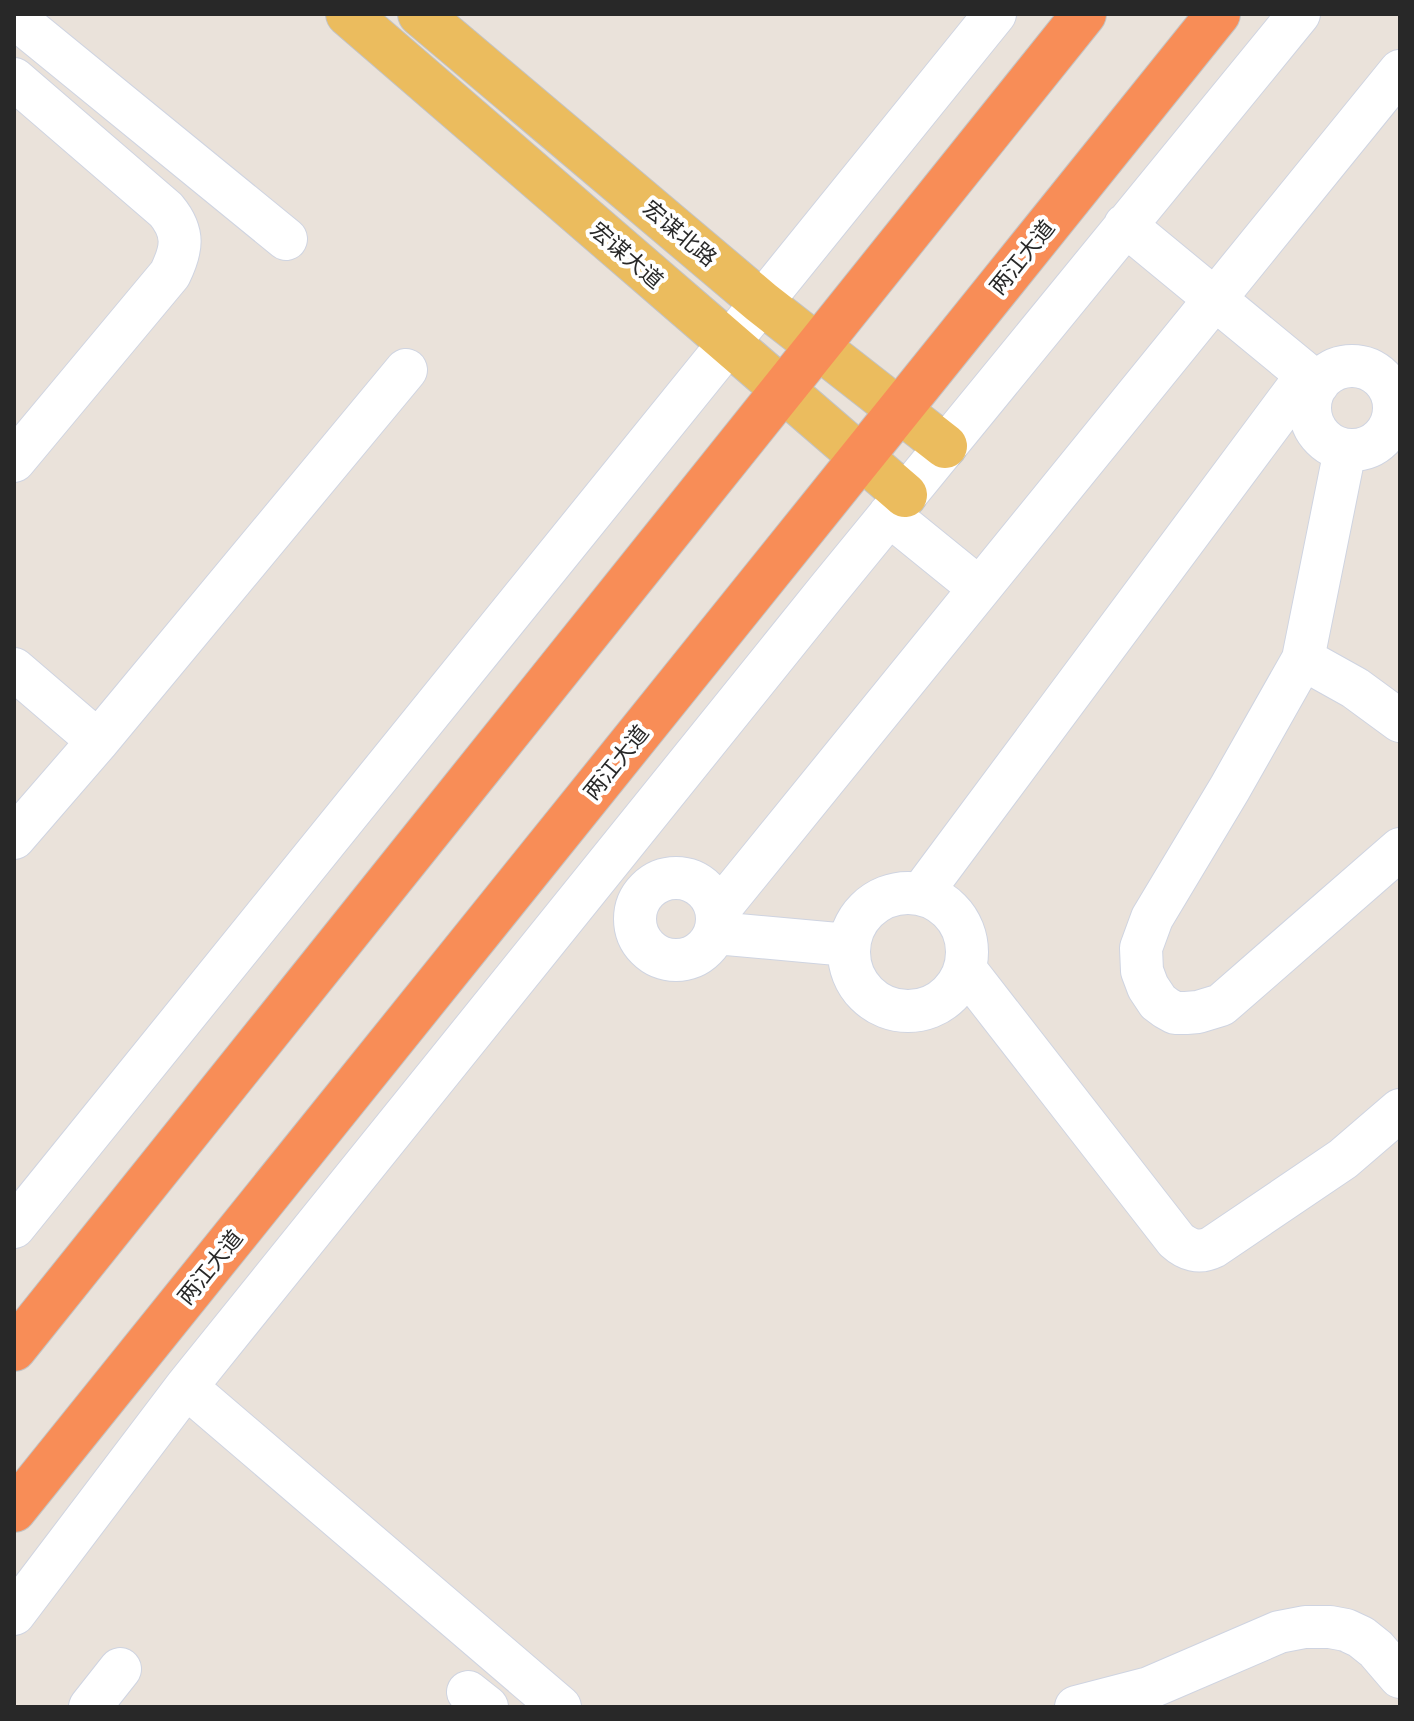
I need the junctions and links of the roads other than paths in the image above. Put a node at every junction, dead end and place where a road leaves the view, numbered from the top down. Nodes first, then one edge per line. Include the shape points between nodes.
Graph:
1 (348, 14) edge
2 (420, 14) edge
3 (995, 14) edge
4 (1084, 14) edge
5 (1218, 14) edge
6 (1299, 14) edge
7 (14, 17) edge
8 (1400, 71) edge
9 (14, 79) edge
10 (1125, 225) junction
11 (286, 239) dead end
12 (1215, 298) junction
13 (761, 302) junction
14 (728, 343) junction
15 (819, 346) junction
16 (406, 370) dead end
17 (1313, 379) junction
18 (783, 390) junction
19 (900, 409) junction
20 (1396, 426) edge
21 (945, 446) junction
22 (1345, 450) junction
23 (861, 457) junction
24 (14, 461) edge
25 (897, 505) junction
26 (979, 588) junction
27 (1303, 659) junction
28 (14, 669) edge
29 (1400, 721) edge
30 (98, 741) junction
31 (14, 838) edge
32 (1400, 849) edge
33 (605, 869) junction
34 (921, 894) junction
35 (640, 898) junction
36 (716, 922) junction
37 (848, 945) junction
38 (965, 969) junction
39 (1400, 1110) edge
40 (14, 1227) edge
41 (14, 1349) edge
42 (186, 1387) junction
43 (14, 1510) edge
44 (14, 1614) edge
45 (120, 1669) dead end
46 (1400, 1677) edge
47 (1142, 1699) edge
48 (90, 1707) edge
49 (560, 1707) edge
50 (1076, 1707) edge

1 - 14 main road, 宏谋大道
2 - 13 main road, 宏谋北路
3 - 13 street
4 - 15 highway
5 - 19 highway, 两江大道
6 - 10 street
7 - 11 street
8 - 12 street
9 - 24 street via 166,210 180,234 170,274
10 - 12 street
10 - 21 street
12 - 17 street
12 - 26 street
13 - 14 street
13 - 15 main road, 宏谋北路
14 - 18 main road, 宏谋大道
14 - 40 street
15 - 18 highway
15 - 19 main road, 宏谋北路
16 - 30 street
17 - 20 street via 1347,366 1375,372 1393,395
17 - 22 street via 1314,427 1332,446
17 - 34 street
18 - 23 main road, 宏谋大道
18 - 41 highway
19 - 21 main road, 宏谋北路
19 - 23 highway, 两江大道
20 - 22 street via 1372,446
21 - 25 street
22 - 27 street
23 - 25 main road, 宏谋大道
23 - 43 highway, 两江大道
25 - 26 street
25 - 33 street
26 - 36 street
27 - 29 street
27 - 32 street via 1152,918 1141,948 1148,987 1175,1013 1221,1005
28 - 30 street
30 - 31 street
33 - 35 street
33 - 42 street
34 - 37 street via 882,898 854,926
34 - 38 street via 939,901 964,931
35 - 36 street via 660,880 687,878 709,893
35 - 36 street via 635,910 639,937 658,956 671,960 698,954 709,945
36 - 37 street
37 - 38 street via 856,984 887,1009 925,1010 943,1001
38 - 39 street via 1176,1240 1191,1249 1213,1247 1343,1159
42 - 44 street
42 - 49 street
45 - 48 street
46 - 47 street via 1361,1637 1330,1627 1305,1627 1279,1632 1179,1674
47 - 50 street

